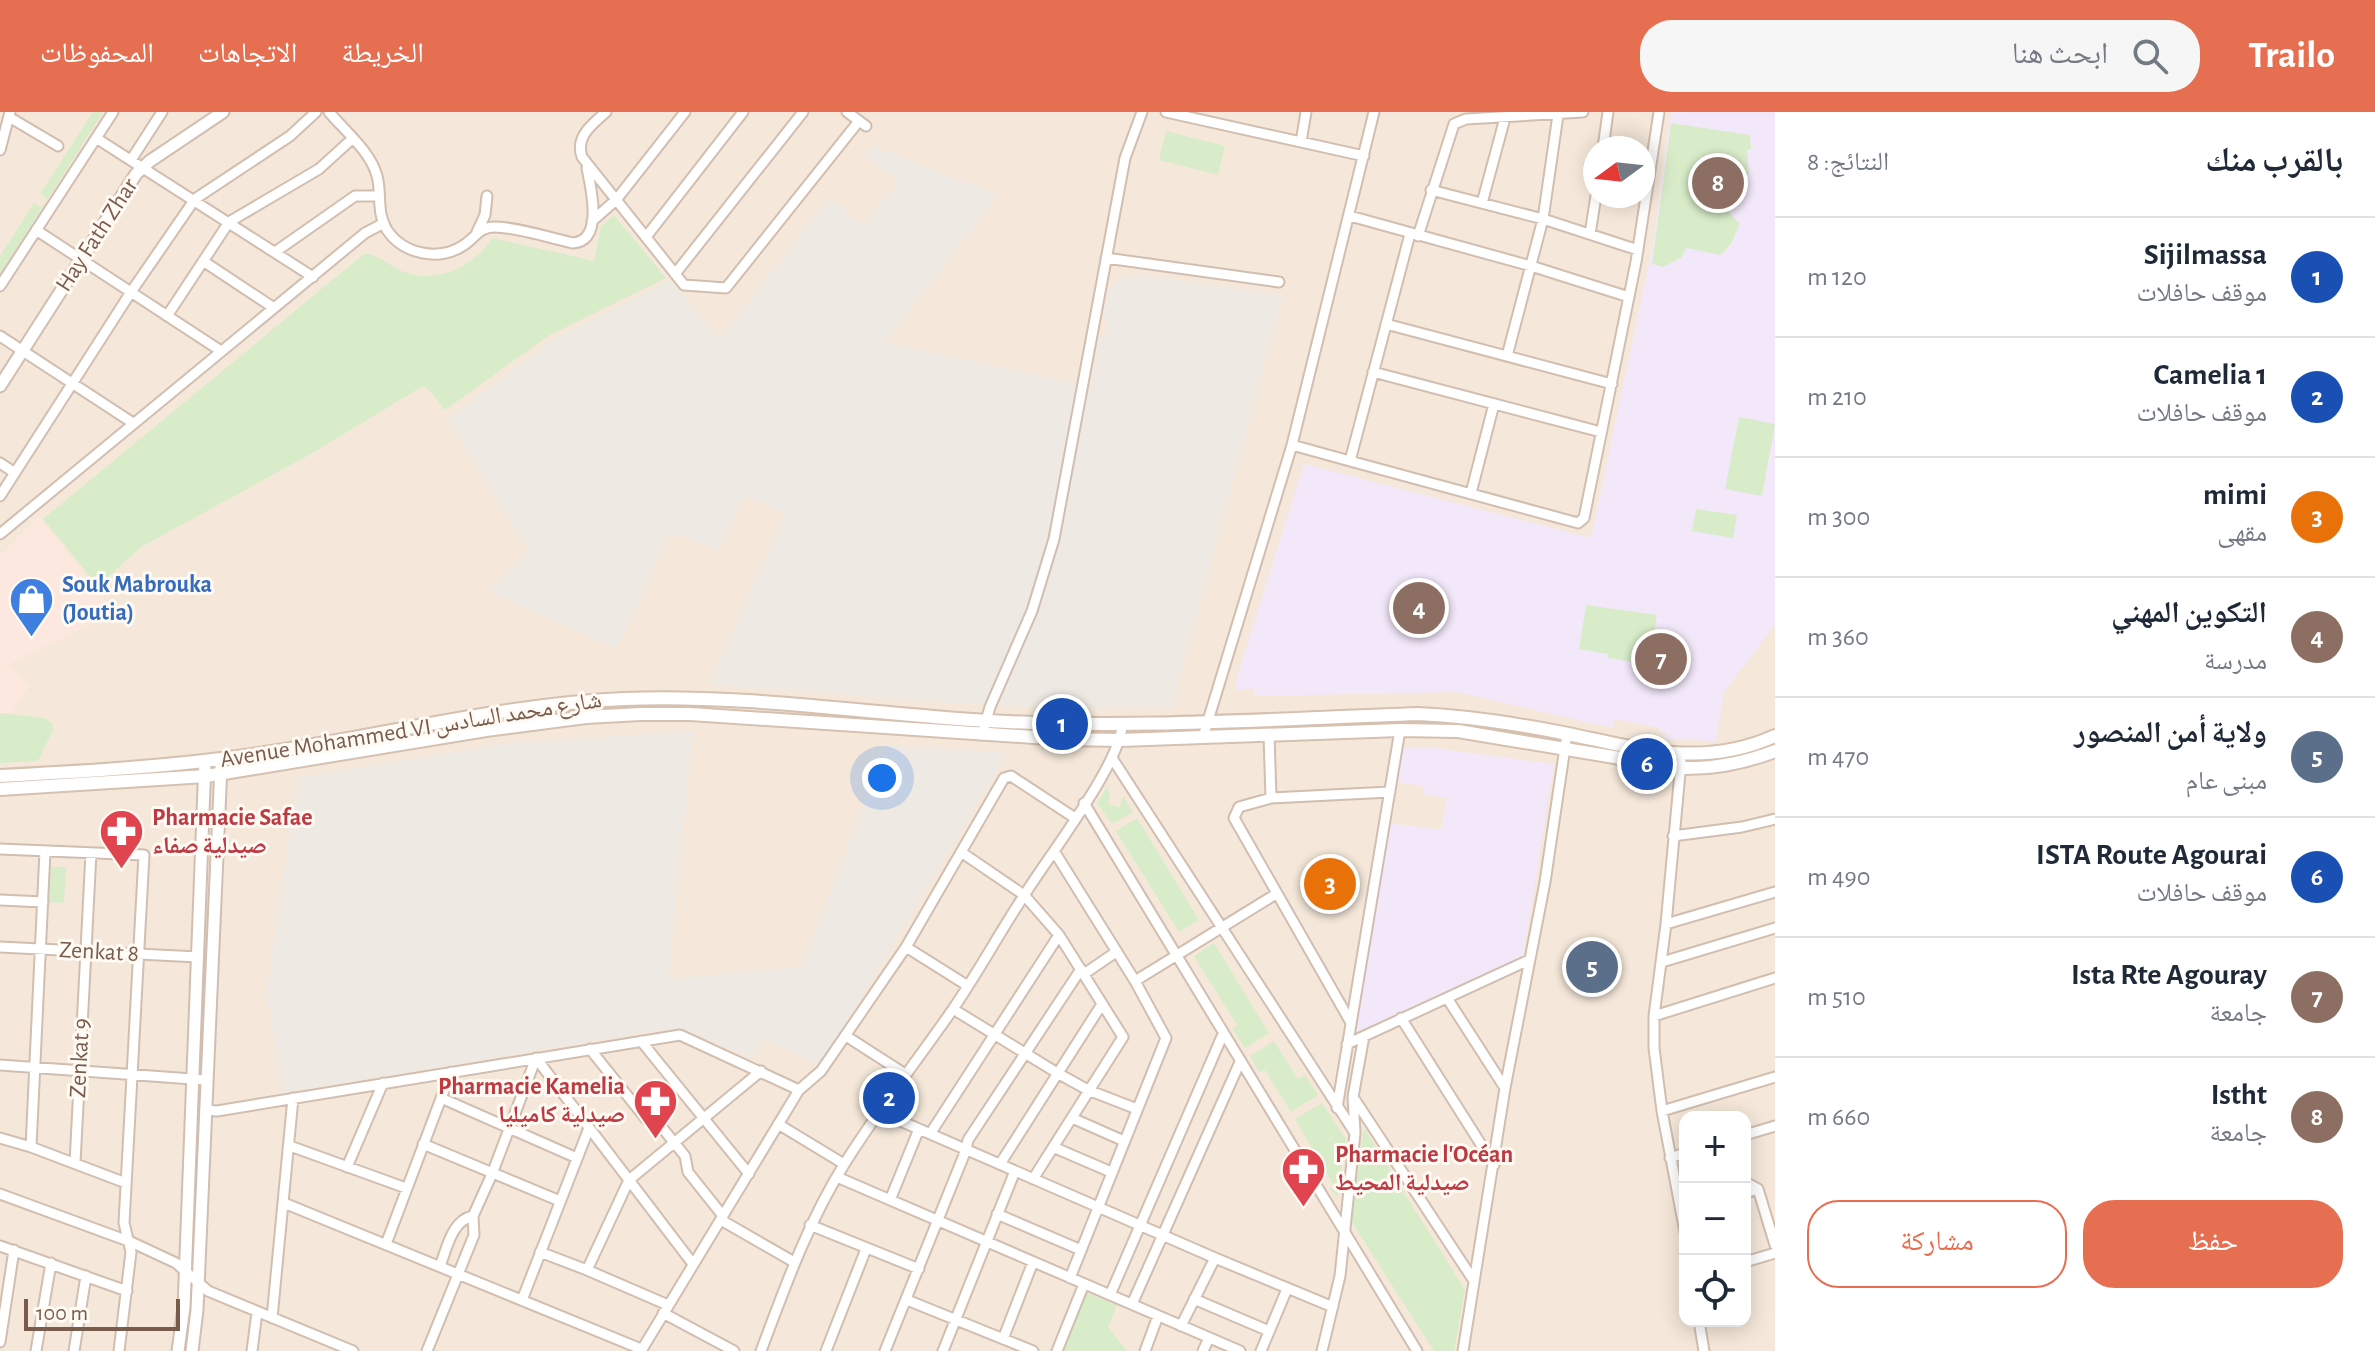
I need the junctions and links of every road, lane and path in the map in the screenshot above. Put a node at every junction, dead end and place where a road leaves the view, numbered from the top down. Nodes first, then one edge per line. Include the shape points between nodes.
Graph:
1 (113, 112) edge
2 (162, 112) edge
3 (223, 112) edge
4 (316, 112) edge
5 (329, 112) edge
6 (606, 112) edge
7 (685, 112) edge
8 (743, 112) edge
9 (803, 112) edge
10 (847, 112) edge
11 (1142, 112) edge
12 (1166, 112) edge
13 (1306, 112) edge
14 (1374, 112) edge
15 (1583, 112) edge
16 (1608, 112) edge
17 (1659, 112) edge
18 (9, 114) edge
19 (1558, 115) junction
20 (1200, 116) edge
21 (1505, 118) junction
22 (1605, 136) edge
23 (96, 138) junction
24 (352, 139) junction
25 (1301, 142) junction
26 (58, 146) dead end
27 (0, 150) edge
28 (1364, 156) junction
29 (131, 160) junction
30 (586, 163) junction
31 (142, 167) junction
32 (1431, 190) junction
33 (378, 196) junction
34 (487, 196) dead end
35 (195, 199) junction
36 (616, 200) junction
37 (1482, 203) junction
38 (1594, 208) edge
39 (1350, 216) junction
40 (1543, 219) junction
41 (592, 221) junction
42 (229, 222) junction
43 (384, 223) junction
44 (36, 230) junction
45 (477, 232) junction
46 (1590, 234) junction
47 (1414, 235) junction
48 (646, 237) junction
49 (1638, 250) junction
50 (275, 252) junction
51 (1106, 258) junction
52 (82, 260) junction
53 (203, 261) junction
54 (1531, 266) junction
55 (675, 274) junction
56 (313, 277) junction
57 (1279, 282) dead end
58 (0, 286) edge
59 (131, 292) junction
60 (1629, 297) junction
61 (274, 308) junction
62 (167, 316) junction
63 (1386, 324) junction
64 (0, 336) edge
65 (24, 351) junction
66 (221, 351) junction
67 (1507, 356) junction
68 (1373, 372) junction
69 (71, 383) junction
70 (1612, 384) junction
71 (0, 386) edge
72 (1494, 404) junction
73 (133, 423) junction
74 (1601, 432) junction
75 (1292, 445) junction
76 (1350, 461) junction
77 (0, 463) edge
78 (15, 473) junction
79 (1471, 493) junction
80 (0, 496) edge
81 (0, 534) edge
82 (692, 698) junction
83 (484, 714) junction
84 (690, 714) junction
85 (985, 721) junction
86 (1209, 721) junction
87 (1122, 724) junction
88 (413, 727) junction
89 (486, 730) junction
90 (1400, 730) junction
91 (1567, 734) junction
92 (982, 735) junction
93 (1269, 735) junction
94 (1775, 736) edge
95 (1203, 737) junction
96 (1121, 740) junction
97 (415, 742) junction
98 (1565, 748) junction
99 (1775, 751) edge
100 (1681, 754) junction
101 (1112, 758) junction
102 (220, 760) junction
103 (205, 761) junction
104 (1680, 768) junction
105 (222, 774) junction
106 (0, 776) edge
107 (206, 776) junction
108 (0, 789) edge
109 (1390, 792) junction
110 (1271, 798) junction
111 (1084, 803) junction
112 (1075, 818) junction
113 (1775, 819) edge
114 (1673, 836) junction
115 (0, 849) edge
116 (45, 851) junction
117 (1054, 851) junction
118 (961, 852) junction
119 (91, 853) junction
120 (1775, 892) edge
121 (1276, 894) junction
122 (1024, 895) junction
123 (0, 900) edge
124 (43, 902) junction
125 (1666, 924) junction
126 (1221, 928) junction
127 (1775, 928) edge
128 (1059, 935) junction
129 (0, 947) edge
130 (906, 947) junction
131 (40, 949) junction
132 (1116, 952) junction
133 (85, 953) junction
134 (138, 954) junction
135 (1177, 956) junction
136 (198, 957) junction
137 (1529, 960) junction
138 (1662, 962) junction
139 (1083, 972) junction
140 (1775, 978) edge
141 (1135, 981) junction
142 (968, 986) junction
143 (1447, 998) junction
144 (1102, 1004) junction
145 (953, 1009) junction
146 (1654, 1016) junction
147 (1401, 1018) junction
148 (1350, 1021) junction
149 (1223, 1034) junction
150 (995, 1035) junction
151 (846, 1036) junction
152 (1364, 1036) junction
153 (641, 1041) junction
154 (1347, 1044) junction
155 (590, 1049) junction
156 (1026, 1054) junction
157 (536, 1058) junction
158 (1240, 1062) junction
159 (0, 1065) edge
160 (35, 1068) junction
161 (80, 1071) junction
162 (761, 1071) junction
163 (451, 1072) junction
164 (132, 1074) junction
165 (905, 1074) junction
166 (1059, 1074) junction
167 (1775, 1077) edge
168 (192, 1079) junction
169 (206, 1080) junction
170 (383, 1083) junction
171 (1505, 1088) junction
172 (799, 1090) junction
173 (1088, 1090) junction
174 (1353, 1097) junction
175 (293, 1098) junction
176 (441, 1098) junction
177 (1337, 1108) junction
178 (1137, 1109) junction
179 (205, 1110) junction
180 (1662, 1111) junction
181 (880, 1112) junction
182 (703, 1118) junction
183 (1072, 1118) junction
184 (778, 1124) junction
185 (1775, 1126) edge
186 (510, 1128) junction
187 (589, 1128) junction
188 (919, 1129) junction
189 (1355, 1133) junction
190 (1751, 1133) edge
191 (930, 1134) junction
192 (0, 1138) edge
193 (1124, 1141) junction
194 (674, 1142) junction
195 (423, 1144) junction
196 (290, 1146) junction
197 (31, 1147) junction
198 (1053, 1147) junction
199 (966, 1150) junction
200 (1679, 1155) edge
201 (577, 1158) junction
202 (1670, 1158) junction
203 (75, 1163) junction
204 (844, 1164) junction
205 (1000, 1164) junction
206 (1494, 1165) junction
207 (347, 1167) junction
208 (1015, 1171) junction
209 (1111, 1172) junction
210 (492, 1174) junction
211 (749, 1174) junction
212 (837, 1177) junction
213 (1033, 1179) junction
214 (629, 1180) junction
215 (126, 1183) junction
216 (1747, 1183) edge
217 (406, 1188) junction
218 (1758, 1189) junction
219 (1751, 1191) edge
220 (1679, 1193) edge
221 (0, 1194) edge
222 (890, 1200) junction
223 (560, 1201) junction
224 (284, 1203) junction
225 (1098, 1207) junction
226 (997, 1214) junction
227 (473, 1216) junction
228 (722, 1218) junction
229 (938, 1221) junction
230 (1139, 1224) junction
231 (810, 1225) junction
232 (1343, 1230) junction
233 (1163, 1235) junction
234 (986, 1241) junction
235 (131, 1242) junction
236 (386, 1244) junction
237 (1775, 1245) edge
238 (0, 1246) edge
239 (866, 1249) junction
240 (14, 1250) junction
241 (1081, 1250) junction
242 (540, 1252) junction
243 (1775, 1253) edge
244 (1215, 1258) junction
245 (1751, 1260) edge
246 (794, 1262) junction
247 (1033, 1262) junction
248 (51, 1263) junction
249 (693, 1264) junction
250 (440, 1266) junction
251 (919, 1269) junction
252 (587, 1270) junction
253 (186, 1271) junction
254 (459, 1274) junction
255 (86, 1276) junction
256 (1070, 1278) junction
257 (1474, 1281) junction
258 (197, 1283) junction
259 (1084, 1284) junction
260 (1287, 1289) junction
261 (127, 1291) junction
262 (1110, 1295) junction
263 (1194, 1299) junction
264 (522, 1300) junction
265 (907, 1300) junction
266 (1132, 1304) junction
267 (1333, 1307) junction
268 (666, 1309) junction
269 (257, 1312) junction
270 (1158, 1316) junction
271 (272, 1318) junction
272 (955, 1319) junction
273 (1181, 1326) junction
274 (1700, 1327) edge
275 (1269, 1331) junction
276 (1209, 1338) junction
277 (1003, 1339) junction
278 (0, 1342) edge
279 (641, 1350) edge
280 (36, 1351) edge
281 (74, 1351) edge
282 (119, 1351) edge
283 (178, 1351) edge
284 (192, 1351) edge
285 (252, 1351) edge
286 (353, 1351) edge
287 (427, 1351) edge
288 (734, 1351) edge
289 (761, 1351) edge
290 (826, 1351) edge
291 (885, 1351) edge
292 (943, 1351) edge
293 (1033, 1351) edge
294 (1057, 1351) edge
295 (1145, 1351) edge
296 (1203, 1351) edge
297 (1240, 1351) edge
298 (1261, 1351) edge
299 (1322, 1351) edge
300 (1417, 1351) edge
301 (1463, 1351) edge
302 (1704, 1351) edge

1 - 23 street
2 - 29 street
3 - 31 street, Hay Fath Zhar
4 - 35 street via 290,136
5 - 24 street
6 - 30 street via 580,141
7 - 36 street
8 - 48 street
9 - 55 street
10 - 55 street via 862,124 726,288 684,285
11 - 51 street via 1125,158
12 - 20 street
13 - 25 street
14 - 28 street
15 - 19 street
16 - 22 street
17 - 49 street
18 - 26 street
18 - 27 street
19 - 21 street
19 - 40 street
20 - 25 street
21 - 32 street via 1454,124
21 - 37 street
23 - 29 street
23 - 44 street
24 - 33 street via 376,172
24 - 42 street via 319,169
25 - 28 street
28 - 39 street
29 - 31 street
30 - 36 street
30 - 41 street
31 - 35 street
31 - 52 street, Hay Fath Zhar
32 - 37 street
32 - 47 street
33 - 43 street
33 - 50 street via 355,196
34 - 45 street
35 - 42 street
35 - 59 street
36 - 41 street
36 - 48 street
37 - 40 street
38 - 46 street
39 - 47 street
39 - 75 street
40 - 46 street
40 - 54 street
41 - 45 street via 589,236 578,243 496,227
42 - 50 street
42 - 53 street
43 - 45 street via 398,242 429,255 464,245
43 - 56 street
44 - 52 street
44 - 58 street
46 - 49 street
47 - 54 street
47 - 63 street
48 - 55 street
49 - 60 street
50 - 56 street
51 - 57 street
51 - 85 street via 1054,539 1032,611
52 - 59 street
52 - 65 street, Hay Fath Zhar
53 - 61 street
53 - 62 street
54 - 60 street
54 - 67 street
56 - 61 street
59 - 62 street
59 - 69 street
60 - 70 street
61 - 66 street
62 - 66 street
63 - 67 street
63 - 68 street
64 - 65 street
65 - 69 street
65 - 71 street, Hay Fath Zhar
66 - 73 street
67 - 70 street
68 - 72 street
68 - 76 street
69 - 73 street
69 - 78 street
70 - 74 street
72 - 74 street
72 - 79 street
73 - 81 street
74 - 79 street via 1584,518 1578,523
75 - 76 street
75 - 86 street
76 - 79 street
77 - 78 street
78 - 80 street
82 - 83 main road, Avenue Mohammed VI شارع محمد السادس via 587,701
82 - 84 main road
82 - 85 main road, Avenue Mohammed VI شارع محمد السادس
83 - 88 main road, Avenue Mohammed VI شارع محمد السادس
83 - 89 main road
84 - 89 main road, Avenue Mohammed VI شارع محمد السادس via 586,717
84 - 92 main road, Avenue Mohammed VI شارع محمد السادس
85 - 87 main road, Avenue Mohammed VI شارع محمد السادس
85 - 92 street
86 - 87 main road, Avenue Mohammed VI شارع محمد السادس
86 - 91 main road, Avenue Mohammed VI شارع محمد السادس via 1418,714
86 - 95 street
87 - 96 street
88 - 97 main road
88 - 102 main road, Avenue Mohammed VI شارع محمد السادس
89 - 97 main road, Avenue Mohammed VI شارع محمد السادس
90 - 93 main road, Avenue Mohammed VI شارع محمد السادس
90 - 98 main road, Avenue Mohammed VI شارع محمد السادس via 1458,731
90 - 109 street
91 - 98 street
91 - 100 main road, Avenue Mohammed VI شارع محمد السادس
92 - 96 main road, Avenue Mohammed VI شارع محمد السادس
93 - 95 main road, Avenue Mohammed VI شارع محمد السادس
93 - 110 street
94 - 100 main road, Avenue Mohammed VI شارع محمد السادس via 1727,752
95 - 96 main road, Avenue Mohammed VI شارع محمد السادس
96 - 101 street
97 - 105 main road, Avenue Mohammed VI شارع محمد السادس
98 - 104 main road, Avenue Mohammed VI شارع محمد السادس
98 - 137 street
99 - 104 main road, Avenue Mohammed VI شارع محمد السادس via 1738,764
100 - 104 street
101 - 111 street
101 - 126 street
102 - 103 main road, Avenue Mohammed VI شارع محمد السادس
102 - 105 street
103 - 106 main road, Avenue Mohammed VI شارع محمد السادس
103 - 107 street
104 - 114 street
105 - 107 main road, Avenue Mohammed VI شارع محمد السادس
105 - 169 street
107 - 108 main road, Avenue Mohammed VI شارع محمد السادس
107 - 136 street
109 - 110 street
109 - 148 street
110 - 121 street via 1239,807 1234,818
111 - 112 street
111 - 135 street
112 - 117 street
112 - 118 street via 1007,776
113 - 114 street
114 - 125 street
115 - 116 street
116 - 119 street
116 - 124 street
117 - 122 street
117 - 132 street
118 - 122 street
118 - 130 street
119 - 133 street, Zenkat 9
119 - 134 street via 144,855
120 - 125 street
121 - 126 street
121 - 148 street
122 - 128 street
122 - 142 street
123 - 124 street
124 - 131 street
125 - 138 street
126 - 135 street
126 - 177 street
127 - 138 street
128 - 139 street
128 - 150 street
129 - 131 street, Zenkat 8
130 - 142 street
130 - 151 street
131 - 133 street, Zenkat 8
131 - 160 street
132 - 139 street
132 - 141 street
133 - 134 street, Zenkat 8
133 - 161 street, Zenkat 9
134 - 136 street, Zenkat 8
134 - 164 street
135 - 141 street
135 - 149 street
136 - 168 street
137 - 143 street
137 - 171 street
138 - 146 street
139 - 144 street
139 - 156 street
140 - 146 street
141 - 178 street via 1166,1038
142 - 145 street
143 - 147 street
143 - 171 street
144 - 166 street
144 - 173 street via 1123,1037
145 - 150 street
145 - 165 street
146 - 180 street
147 - 152 street
147 - 206 street
148 - 154 street
149 - 158 street
149 - 230 street
150 - 156 street
150 - 191 street
151 - 165 street
151 - 172 street via 821,1071
152 - 154 street
152 - 174 street
153 - 155 street
153 - 162 street via 687,1036
153 - 182 street
154 - 177 street
155 - 157 street
155 - 194 street via 646,1119 660,1125
156 - 166 street
156 - 199 street
157 - 163 street
157 - 186 street
157 - 187 street
158 - 232 street
158 - 233 street
159 - 160 street
160 - 161 street
160 - 197 street
161 - 164 street
161 - 203 street, Zenkat 9
162 - 172 street
162 - 182 street
163 - 170 street
163 - 176 street
164 - 168 street
164 - 215 street
165 - 181 street
166 - 173 street
166 - 205 street
167 - 180 street
168 - 169 street
168 - 253 street
169 - 179 street
170 - 175 street
170 - 207 street
171 - 206 street
172 - 184 street
173 - 178 street
173 - 183 street
174 - 189 street
174 - 257 street
175 - 179 street
175 - 196 street
176 - 186 street
176 - 195 street
177 - 189 street
178 - 193 street
179 - 258 street
180 - 202 street
181 - 188 street
181 - 204 street
182 - 194 street
182 - 211 street
183 - 193 street
183 - 198 street
184 - 204 street
184 - 211 street
185 - 190 street
186 - 201 street
186 - 210 street
187 - 201 street
187 - 214 street
188 - 191 street
188 - 222 street
189 - 232 street
191 - 199 street
192 - 197 street
193 - 209 street
194 - 214 street
194 - 228 street via 685,1156 688,1172
195 - 210 street
195 - 217 street
196 - 207 street
196 - 224 street
197 - 203 street
198 - 209 street
198 - 213 street
199 - 205 street
199 - 229 street
200 - 202 street
201 - 223 street
202 - 220 street
203 - 215 street
204 - 212 street
205 - 208 street
206 - 257 street
207 - 217 street
208 - 213 street
208 - 226 street
209 - 225 street
210 - 223 street
210 - 227 street
211 - 228 street
212 - 222 street
212 - 231 street
213 - 225 street
214 - 249 street
214 - 252 street
215 - 235 street via 124,1223
216 - 218 street
217 - 236 street
218 - 219 street
218 - 237 street
221 - 235 street
222 - 229 street
223 - 242 street
224 - 236 street
224 - 271 street
225 - 230 street
225 - 241 street
226 - 234 street
226 - 241 street
227 - 250 street via 457,1224
227 - 254 street via 474,1235
228 - 246 street
228 - 249 street
229 - 234 street
229 - 251 street
230 - 233 street
230 - 262 street
231 - 239 street
231 - 246 street
232 - 267 street
232 - 300 street
233 - 244 street
233 - 266 street
234 - 247 street
234 - 272 street
235 - 253 street
235 - 261 street
236 - 250 street
238 - 240 street
239 - 251 street
239 - 290 street
240 - 248 street
240 - 278 street
241 - 256 street
242 - 252 street
242 - 264 street
243 - 245 street
244 - 260 street
244 - 263 street
246 - 289 street
247 - 256 street
247 - 277 street
248 - 255 street
248 - 280 street
249 - 268 street
250 - 254 street
251 - 265 street
252 - 268 street
253 - 258 street
253 - 283 street
254 - 264 street
254 - 287 street
255 - 261 street
255 - 281 street
256 - 259 street
257 - 301 street
258 - 269 street
258 - 284 street
259 - 262 street
259 - 294 street
260 - 267 street
260 - 275 street
261 - 282 street
262 - 266 street
263 - 273 street
263 - 275 street
264 - 279 street
265 - 272 street
265 - 291 street
266 - 270 street
267 - 299 street
268 - 279 street
268 - 288 street
269 - 271 street
269 - 285 street
270 - 273 street
270 - 295 street
271 - 286 street
272 - 277 street
272 - 292 street
273 - 276 street
274 - 302 street
275 - 298 street
276 - 296 street
276 - 297 street
277 - 293 street

